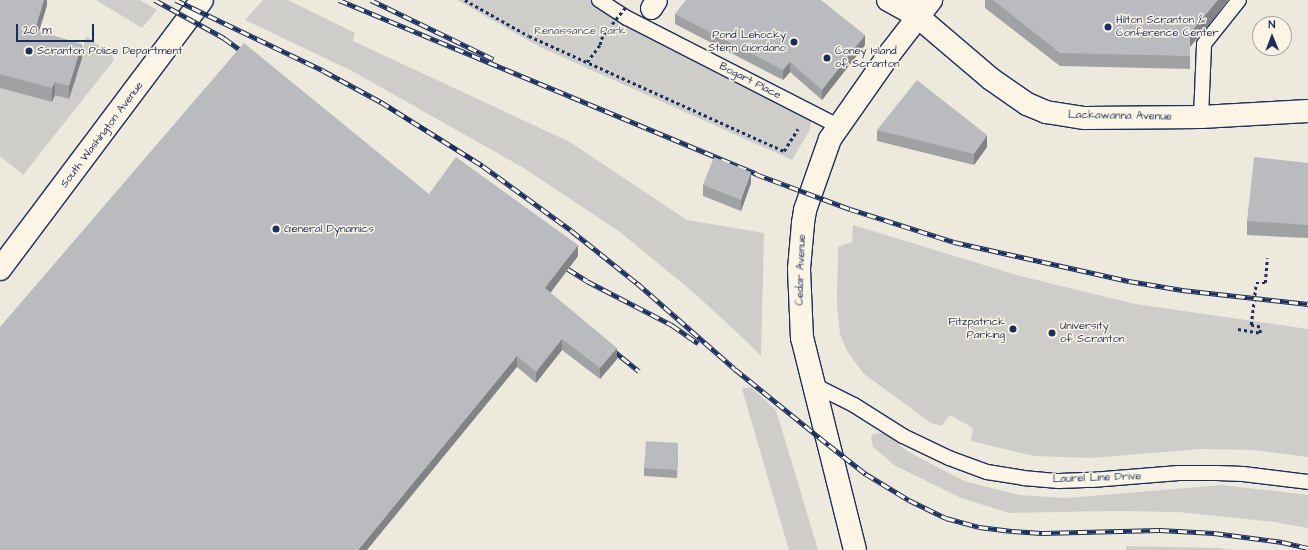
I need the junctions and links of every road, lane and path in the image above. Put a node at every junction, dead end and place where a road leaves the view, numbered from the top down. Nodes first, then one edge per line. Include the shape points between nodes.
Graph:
1 (202, 0) edge
2 (465, 0) edge
3 (599, 0) edge
4 (888, 0) edge
5 (1239, 0) edge
6 (918, 5) edge
7 (626, 7) dead end
8 (609, 28) junction
9 (616, 31) dead end
10 (587, 62) junction
11 (1308, 111) edge
12 (1201, 117) junction
13 (800, 125) dead end
14 (838, 126) junction
15 (1267, 258) dead end
16 (0, 269) edge
17 (1238, 329) dead end
18 (812, 384) junction
19 (1308, 482) edge
20 (855, 550) edge

1 - 16 main road, South Washington Avenue
2 - 10 path via 528,36
3 - 14 lane, Bogart Place via 627,18
4 - 6 main road, Lackawanna Avenue
5 - 12 lane via 1204,44
6 - 12 main road, Lackawanna Avenue via 1009,93 1026,104 1046,112 1085,118
6 - 14 main road, Cedar Avenue
7 - 8 path, bridge
8 - 9 path
8 - 10 path
10 - 13 path via 784,151
11 - 12 main road, Lackawanna Avenue
14 - 18 main road, Cedar Avenue via 830,139 803,223 799,306 802,338
15 - 17 path via 1265,283 1256,283 1251,325 1260,327 1260,333
18 - 19 lane, Laurel Line Drive via 854,405 903,436 949,458 987,472 1059,481 1217,473
18 - 20 main road, Cedar Avenue

